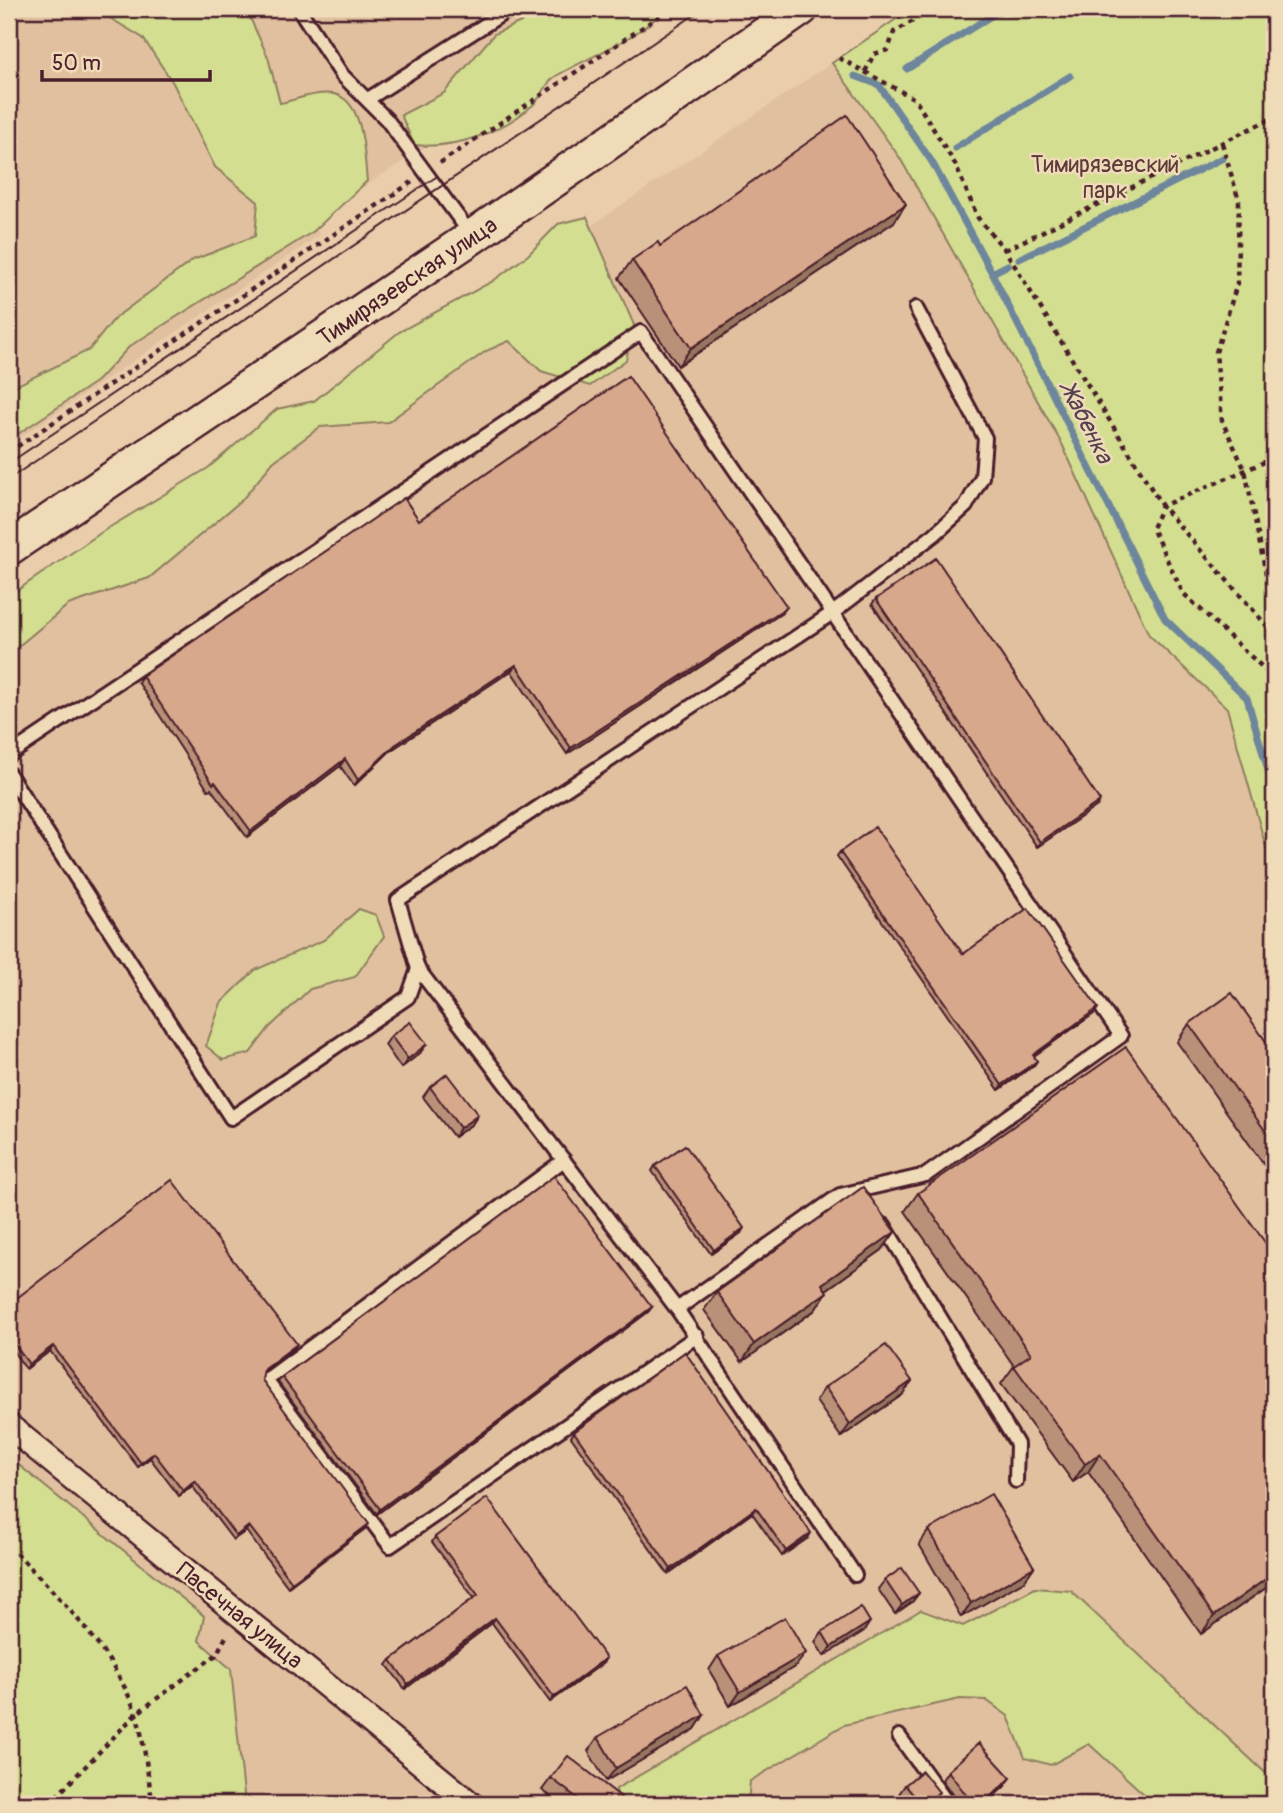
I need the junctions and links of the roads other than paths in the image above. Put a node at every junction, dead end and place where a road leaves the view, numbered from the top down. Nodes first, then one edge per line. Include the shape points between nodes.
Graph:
1 (299, 9) edge
2 (510, 9) edge
3 (801, 9) edge
4 (368, 99) junction
5 (472, 237) junction
6 (916, 308) dead end
7 (9, 548) edge
8 (834, 612) junction
9 (9, 754) edge
10 (9, 774) edge
11 (418, 969) junction
12 (564, 1160) junction
13 (870, 1202) junction
14 (677, 1308) junction
15 (697, 1336) junction
16 (9, 1426) edge
17 (1016, 1481) dead end
18 (855, 1575) dead end
19 (899, 1736) dead end
20 (471, 1804) edge
21 (948, 1804) edge

1 - 4 lane via 342,75
2 - 4 lane
3 - 5 main road, Тимирязевская улица
4 - 5 lane
5 - 7 main road, Тимирязевская улица
6 - 8 lane via 985,438 982,477 966,506 936,534
8 - 9 lane via 641,332
8 - 11 lane via 398,900
8 - 13 lane via 1121,1036 926,1175
10 - 11 lane via 231,1118 408,997
11 - 12 lane
12 - 14 lane
12 - 15 lane via 266,1380 390,1546
13 - 14 lane via 840,1195
13 - 17 lane via 1017,1444
14 - 15 lane
15 - 18 lane
16 - 20 street, Пасечная улица
19 - 21 lane

